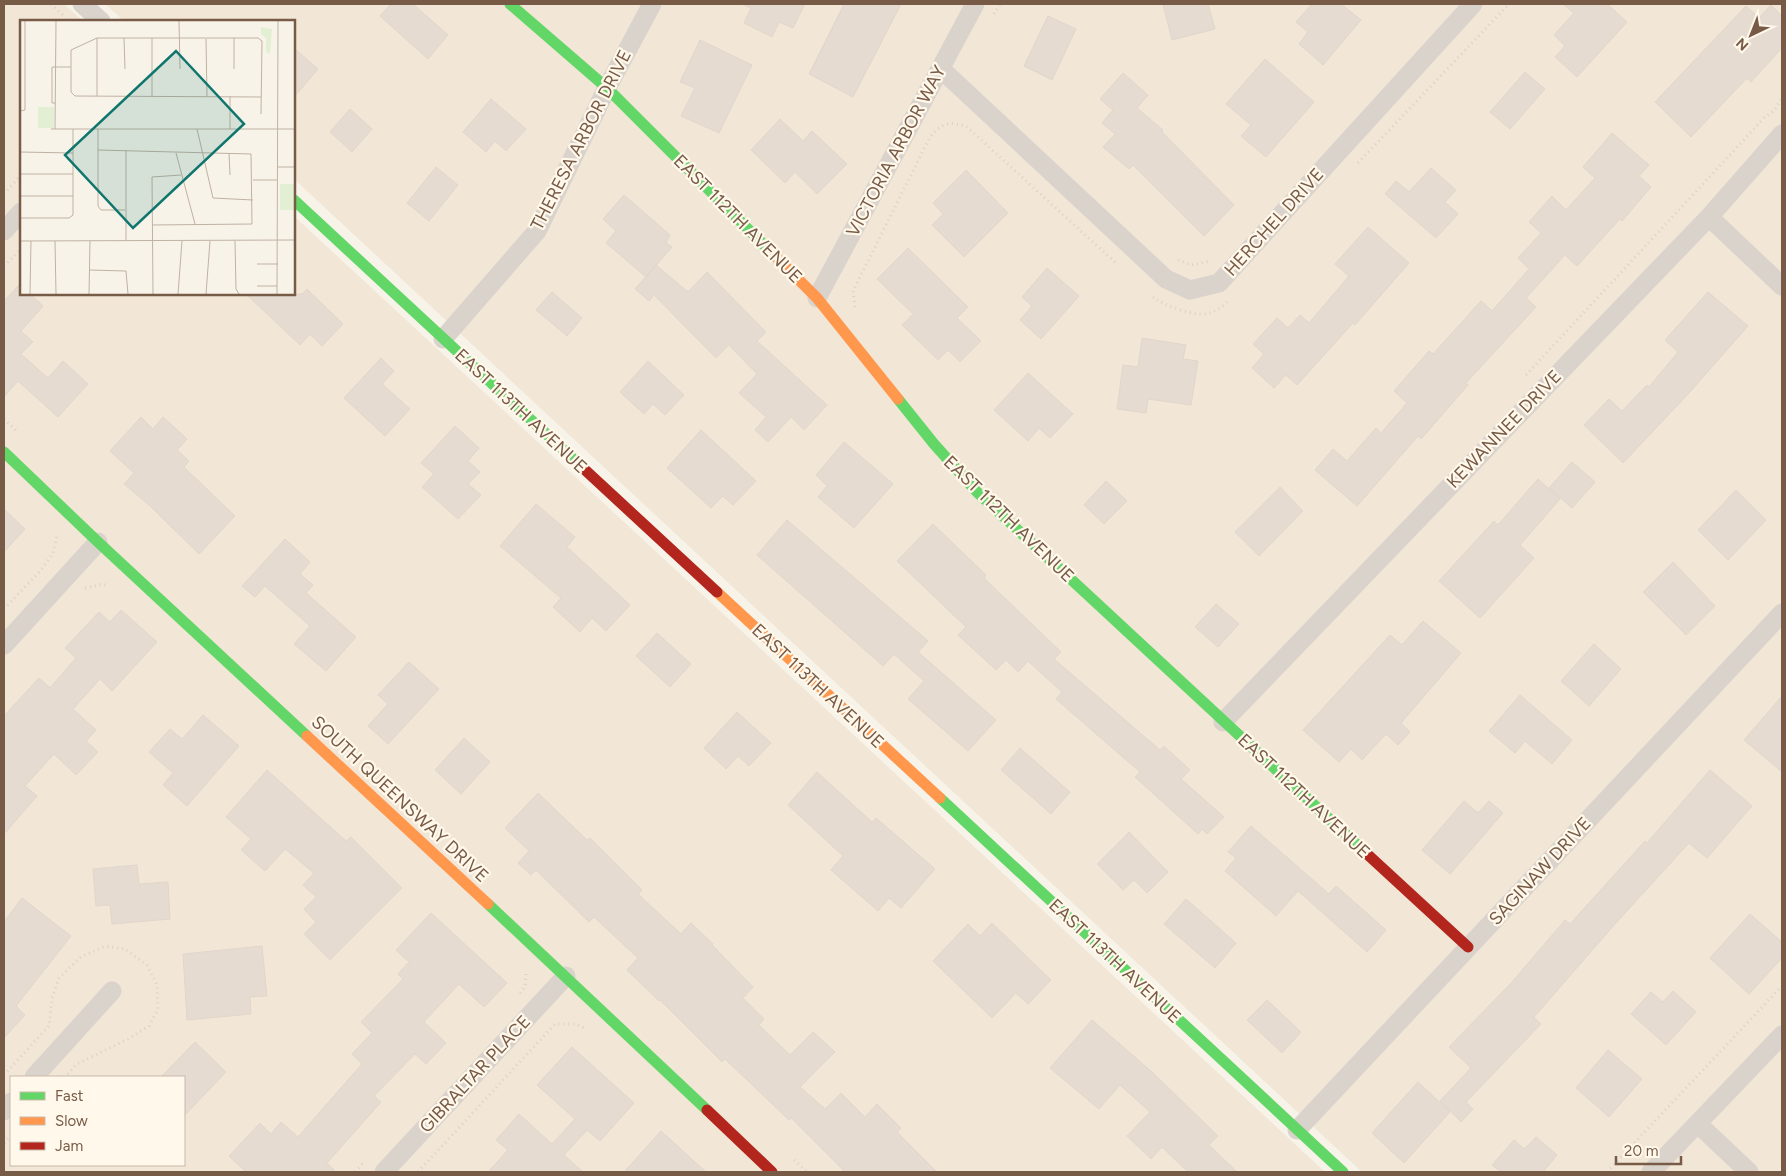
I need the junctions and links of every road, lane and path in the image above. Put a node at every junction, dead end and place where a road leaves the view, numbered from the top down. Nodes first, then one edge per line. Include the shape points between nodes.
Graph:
1 (51, 4) edge
2 (82, 4) edge
3 (510, 4) edge
4 (652, 4) edge
5 (975, 4) edge
6 (1000, 4) edge
7 (1473, 4) edge
8 (1509, 4) edge
9 (69, 20) edge
10 (100, 20) edge
11 (991, 21) dead end
12 (941, 69) junction
13 (607, 88) junction
14 (1782, 98) edge
15 (1782, 134) edge
16 (1358, 163) dead end
17 (20, 177) edge
18 (4, 194) edge
19 (295, 201) edge
20 (20, 213) edge
21 (1709, 217) junction
22 (4, 231) edge
23 (20, 250) edge
24 (1215, 255) dead end
25 (1177, 260) dead end
26 (4, 266) edge
27 (1119, 266) dead end
28 (1782, 286) edge
29 (1148, 292) dead end
30 (817, 298) junction
31 (1228, 301) dead end
32 (856, 312) dead end
33 (443, 339) junction
34 (1522, 380) dead end
35 (4, 452) edge
36 (58, 529) dead end
37 (98, 542) junction
38 (110, 587) dead end
39 (80, 591) dead end
40 (4, 608) edge
41 (1782, 613) edge
42 (4, 645) edge
43 (1223, 722) junction
44 (1468, 947) junction
45 (524, 970) dead end
46 (566, 976) junction
47 (1782, 986) edge
48 (112, 991) dead end
49 (518, 996) dead end
50 (590, 1031) dead end
51 (1782, 1035) edge
52 (35, 1076) edge
53 (1698, 1124) junction
54 (1297, 1130) junction
55 (369, 1158) dead end
56 (355, 1172) edge
57 (384, 1172) edge
58 (418, 1172) edge
59 (772, 1172) edge
60 (1343, 1172) edge
61 (1607, 1172) edge
62 (1651, 1172) edge
63 (1749, 1172) edge

1 - 9 path
2 - 10 street
3 - 13 street, EAST 112TH AVENUE
4 - 13 street, THERESA ARBOR DRIVE
5 - 12 street, VICTORIA ARBOR WAY
6 - 11 path
7 - 12 street, HERCHEL DRIVE via 1218,283 1190,290 1166,279
8 - 16 path
12 - 30 street, VICTORIA ARBOR WAY
13 - 30 street, EAST 112TH AVENUE
13 - 33 street, THERESA ARBOR DRIVE via 537,231
14 - 34 path via 1774,111 1764,118
15 - 21 street, KEWANNEE DRIVE
17 - 18 path
19 - 33 street, EAST 113TH AVENUE
20 - 22 street
21 - 28 street
21 - 43 street, KEWANNEE DRIVE
23 - 26 path
24 - 25 path via 1208,262 1191,265
27 - 32 path via 966,126 950,122 937,129 921,154 853,291
29 - 31 path via 1155,299 1179,310 1204,314 1221,308
30 - 43 street, EAST 112TH AVENUE via 934,444 978,493
33 - 54 street, EAST 113TH AVENUE
35 - 37 street, SOUTH QUEENSWAY DRIVE
36 - 40 path via 53,553
37 - 42 street
37 - 46 street, SOUTH QUEENSWAY DRIVE
38 - 39 path via 104,584
41 - 44 street, SAGINAW DRIVE
43 - 44 street, EAST 112TH AVENUE
44 - 54 street, SAGINAW DRIVE
45 - 49 path via 527,975 525,987
46 - 57 street, GIBRALTAR PLACE
46 - 59 street, SOUTH QUEENSWAY DRIVE
47 - 61 path
48 - 52 street
50 - 58 path via 576,1024 555,1024
51 - 53 street
53 - 62 street
53 - 63 street
54 - 60 street, EAST 113TH AVENUE
55 - 56 path

